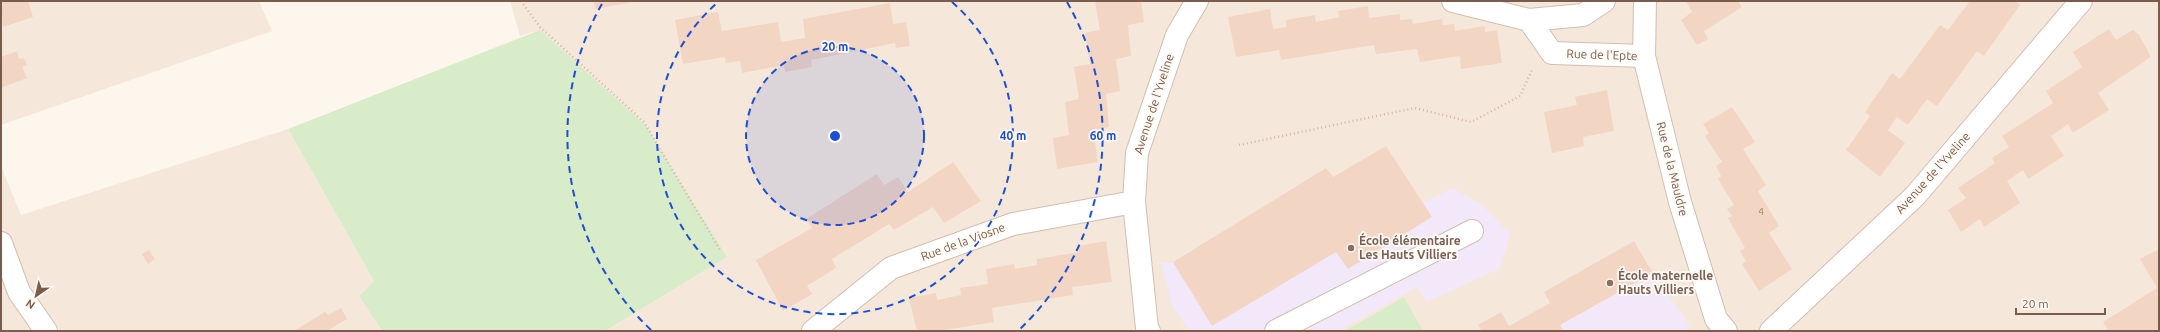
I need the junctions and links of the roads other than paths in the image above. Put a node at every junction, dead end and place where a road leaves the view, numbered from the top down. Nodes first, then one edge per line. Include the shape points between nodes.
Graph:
1 (1197, 1) edge
2 (1453, 1) edge
3 (1604, 1) edge
4 (1645, 1) edge
5 (2081, 1) edge
6 (1529, 20) junction
7 (1644, 56) junction
8 (1134, 202) junction
9 (1472, 231) dead end
10 (1, 243) edge
11 (46, 331) edge
12 (813, 331) edge
13 (1149, 331) edge
14 (1276, 331) edge
15 (1726, 331) edge
16 (1771, 331) edge

1 - 8 street, Avenue de l'Yveline via 1177,35 1137,153
2 - 6 street
3 - 6 street via 1583,15
4 - 7 street, Rue de la Mauldre
5 - 16 street, Avenue de l'Yveline via 1915,196
6 - 7 street, Rue de l'Epte via 1552,53
7 - 15 street, Rue de la Mauldre via 1680,202 1716,319
8 - 12 street, Rue de la Viosne via 1013,224 891,268
8 - 13 street, Avenue de l'Yveline
9 - 14 street
10 - 11 street via 19,292

